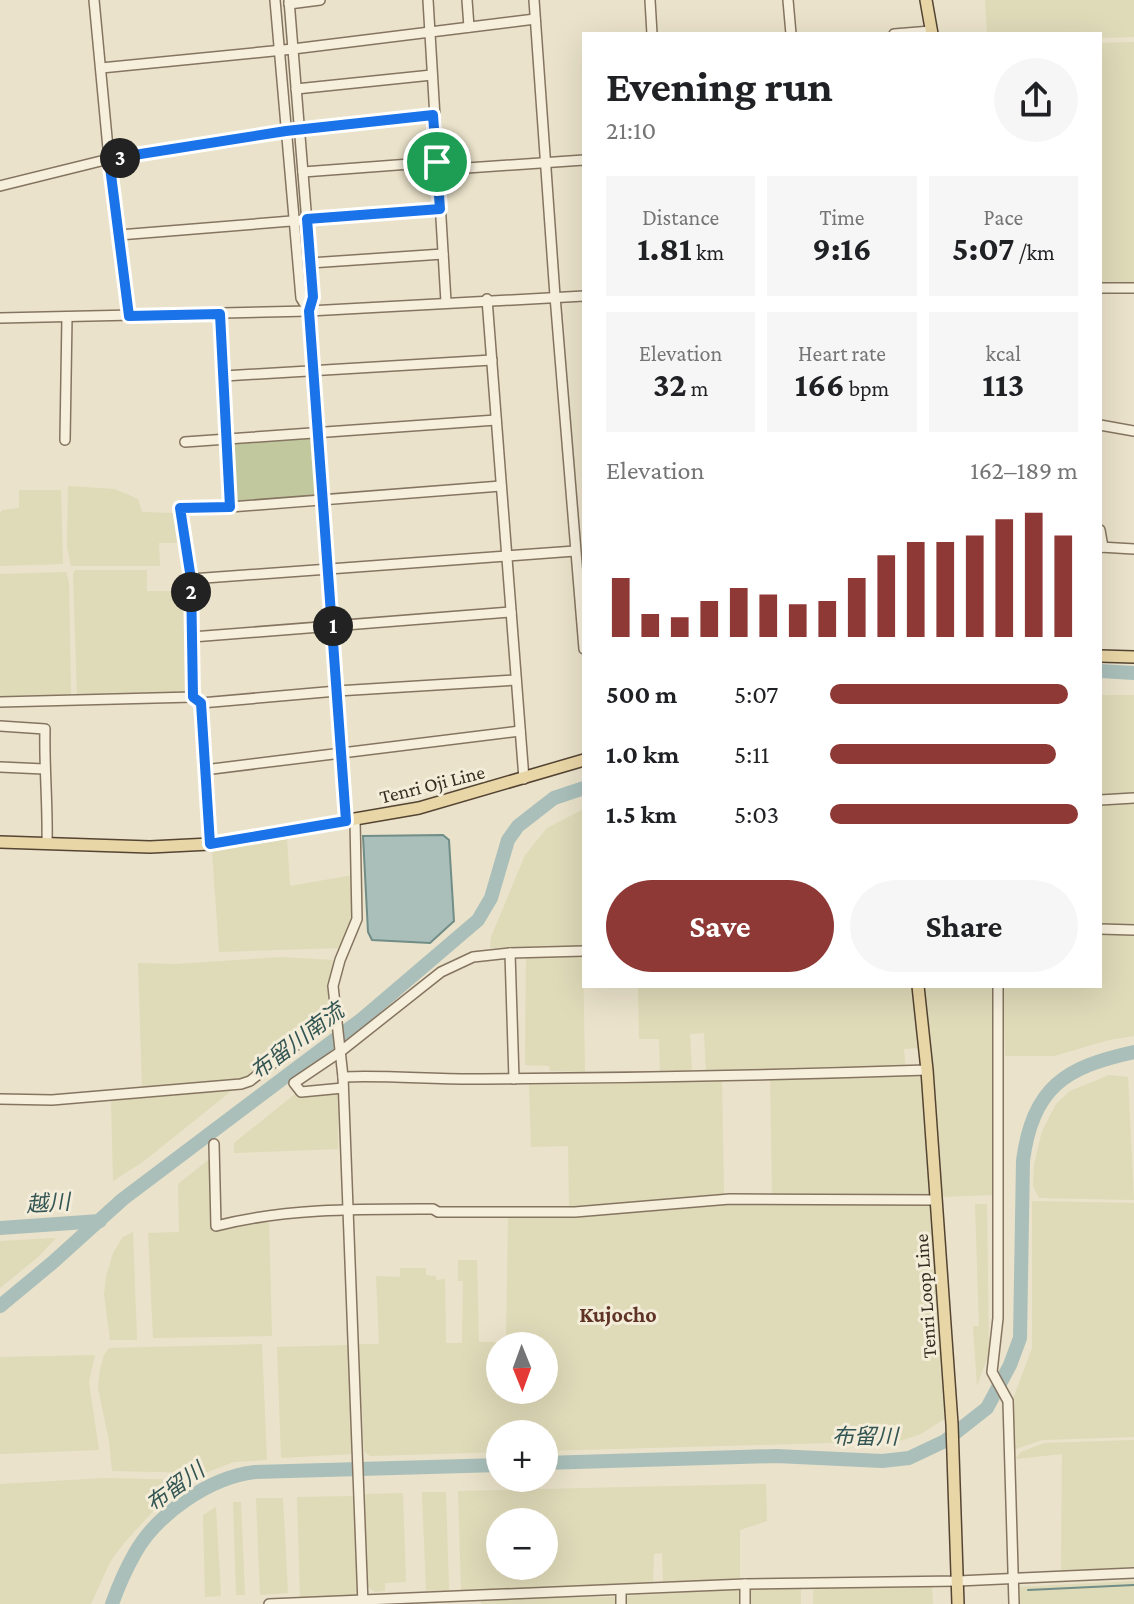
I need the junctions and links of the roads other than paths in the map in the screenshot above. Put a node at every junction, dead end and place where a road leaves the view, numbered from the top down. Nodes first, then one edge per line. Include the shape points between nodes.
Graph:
1 (94, 0) edge
2 (275, 0) edge
3 (320, 0) edge
4 (428, 0) edge
5 (467, 0) edge
6 (534, 0) edge
7 (650, 0) edge
8 (788, 0) edge
9 (926, 0) edge
10 (289, 2) edge
11 (535, 19) junction
12 (469, 27) junction
13 (652, 32) edge
14 (791, 32) edge
15 (932, 32) edge
16 (430, 33) junction
17 (293, 49) junction
18 (279, 50) junction
19 (101, 68) junction
20 (432, 75) junction
21 (296, 89) junction
22 (433, 115) junction
23 (300, 130) junction
24 (286, 131) junction
25 (109, 159) junction
26 (582, 160) edge
27 (547, 164) junction
28 (438, 166) junction
29 (303, 172) junction
30 (0, 186) edge
31 (440, 209) junction
32 (307, 219) junction
33 (295, 220) junction
34 (119, 235) junction
35 (443, 254) junction
36 (310, 263) junction
37 (1102, 288) edge
38 (1134, 288) edge
39 (555, 296) junction
40 (582, 296) edge
41 (487, 299) junction
42 (446, 302) junction
43 (309, 311) junction
44 (220, 314) junction
45 (129, 316) junction
46 (62, 317) junction
47 (0, 318) edge
48 (492, 360) junction
49 (314, 371) junction
50 (224, 376) junction
51 (496, 420) junction
52 (1102, 425) edge
53 (1134, 431) edge
54 (317, 432) junction
55 (227, 439) junction
56 (65, 440) dead end
57 (185, 442) dead end
58 (501, 486) junction
59 (322, 501) junction
60 (230, 507) junction
61 (1102, 547) edge
62 (1134, 549) edge
63 (575, 551) junction
64 (507, 556) junction
65 (329, 569) junction
66 (191, 579) junction
67 (511, 612) junction
68 (333, 626) junction
69 (582, 627) edge
70 (192, 637) junction
71 (1102, 656) edge
72 (1134, 657) edge
73 (516, 680) junction
74 (337, 691) junction
75 (197, 700) junction
76 (0, 702) edge
77 (0, 726) edge
78 (520, 731) junction
79 (342, 755) junction
80 (582, 761) edge
81 (0, 767) edge
82 (44, 769) junction
83 (204, 770) junction
84 (524, 779) junction
85 (1134, 798) edge
86 (1102, 800) edge
87 (351, 820) junction
88 (0, 842) edge
89 (47, 844) junction
90 (210, 844) junction
91 (1102, 929) edge
92 (1134, 930) edge
93 (582, 951) edge
94 (510, 953) junction
95 (918, 988) edge
96 (998, 988) edge
97 (335, 1014) junction
98 (340, 1049) junction
99 (927, 1070) junction
100 (514, 1079) junction
101 (343, 1083) junction
102 (0, 1099) edge
103 (214, 1144) dead end
104 (935, 1200) junction
105 (347, 1209) junction
106 (1134, 1573) edge
107 (1012, 1578) junction
108 (958, 1581) junction
109 (745, 1584) junction
110 (621, 1590) junction
111 (362, 1602) edge
112 (269, 1604) edge
113 (621, 1604) edge
114 (745, 1604) edge
115 (958, 1604) edge
116 (1014, 1604) edge

1 - 19 street
2 - 18 street
3 - 10 street
4 - 16 street
5 - 12 street
6 - 11 street
7 - 13 street
8 - 14 street
9 - 15 main road
10 - 17 street
11 - 12 street
11 - 27 street
12 - 16 street
16 - 17 street
16 - 20 street
17 - 18 street
17 - 21 street
18 - 19 street
18 - 24 street
19 - 25 street
20 - 21 street
20 - 22 street
21 - 23 street
22 - 23 street
22 - 28 street
23 - 24 street
23 - 29 street
24 - 25 street
24 - 33 street
25 - 30 street
25 - 34 street
26 - 27 street
27 - 28 street
27 - 39 street
28 - 29 street
28 - 31 street
29 - 32 street
31 - 32 street
31 - 35 street
32 - 33 street
32 - 36 street
33 - 34 street
33 - 43 street via 301,298
34 - 45 street
35 - 36 street
35 - 42 street
36 - 43 street
37 - 38 street
39 - 40 street
39 - 41 street
39 - 63 street
41 - 42 street
41 - 48 street
42 - 43 street
43 - 44 street
43 - 49 street
44 - 45 street
44 - 50 street
45 - 46 street
46 - 47 street
46 - 56 street
48 - 49 street
48 - 51 street
49 - 50 street
49 - 54 street
50 - 55 street
51 - 54 street
51 - 58 street
52 - 53 street
54 - 55 street
54 - 59 street
55 - 57 street
55 - 60 street
58 - 59 street
58 - 64 street
59 - 60 street
59 - 65 street
60 - 66 street via 180,508
61 - 62 street
63 - 64 street
63 - 69 street
64 - 65 street
64 - 67 street
65 - 66 street
65 - 68 street
66 - 70 street
67 - 68 street
67 - 73 street
68 - 70 street
68 - 74 street
70 - 75 street
71 - 72 main road
73 - 74 street
73 - 78 street
74 - 75 street
74 - 79 street
75 - 76 street
75 - 83 street
77 - 82 street via 45,729
78 - 79 street
78 - 84 street
79 - 83 street
79 - 87 street
80 - 84 main road, Tenri Oji Line
81 - 82 street
82 - 89 street
83 - 90 street
84 - 87 main road, Tenri Oji Line via 419,808
85 - 86 street
87 - 90 main road, Tenri Oji Line
87 - 97 street via 359,908 333,986
88 - 89 main road, Tenri Oji Line
89 - 90 main road, Tenri Oji Line
91 - 92 street
93 - 94 street
94 - 98 street via 473,957 441,972
94 - 100 street
95 - 99 main road, Tenri Loop Line
96 - 107 street via 998,1318 992,1372 1008,1401
97 - 98 street
97 - 102 street via 241,1084 52,1100
98 - 101 street
98 - 101 street via 294,1083 301,1092
99 - 100 street
99 - 104 main road, Tenri Loop Line
100 - 101 street via 371,1076
101 - 105 street
103 - 105 street via 216,1226 244,1218
104 - 105 street via 730,1199 575,1212
104 - 108 main road, Tenri Loop Line
105 - 111 street
106 - 107 street
107 - 108 street
107 - 116 street
108 - 109 street
108 - 115 main road, Tenri Loop Line
109 - 110 street
109 - 114 street
110 - 111 street
110 - 113 street
111 - 112 street

